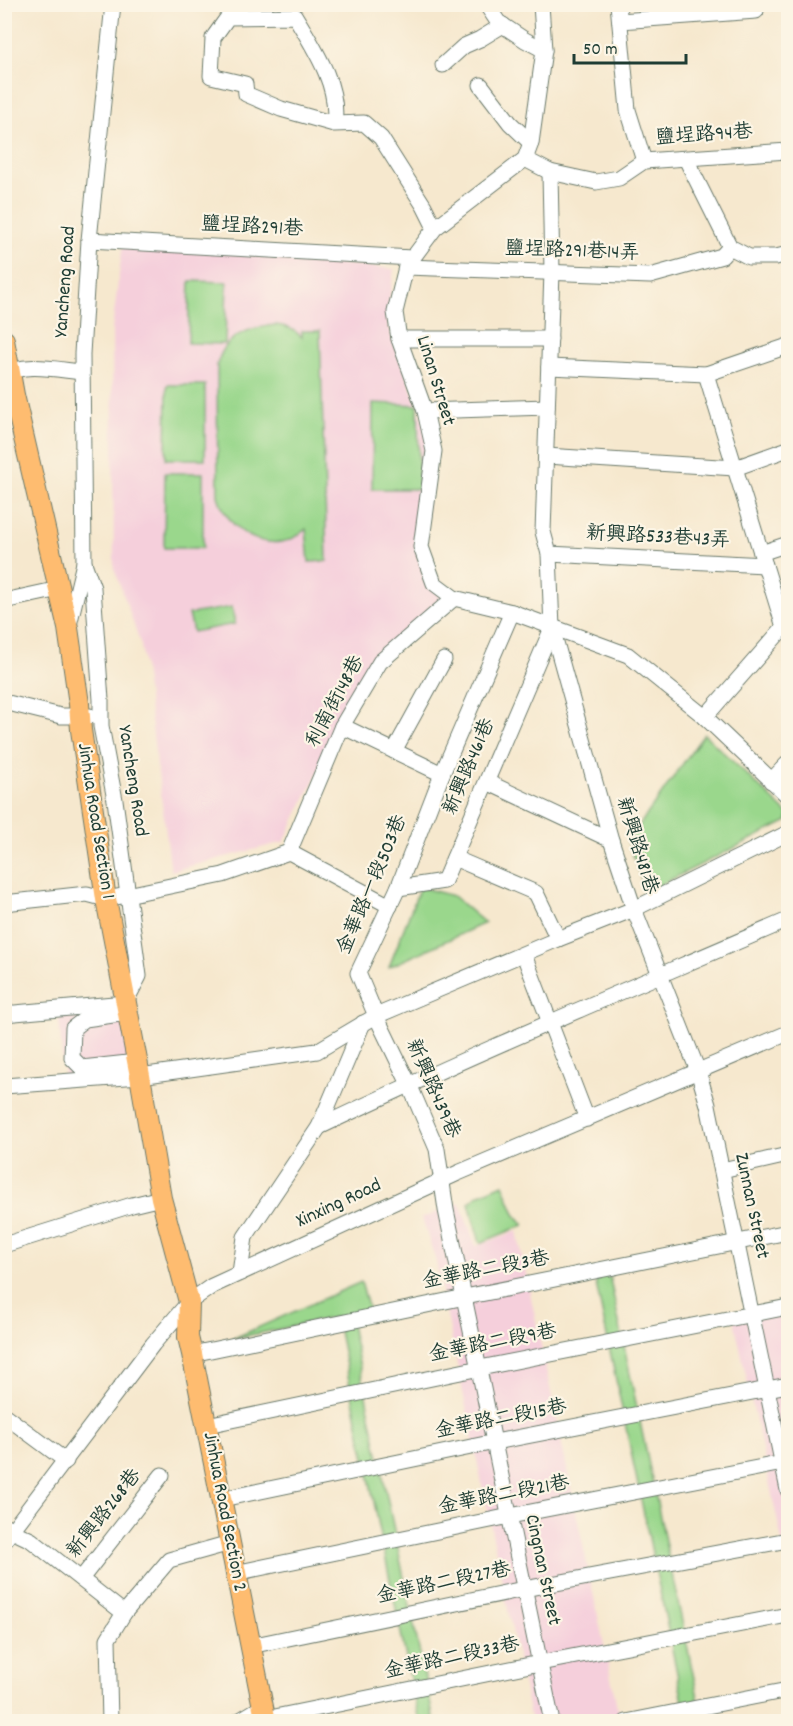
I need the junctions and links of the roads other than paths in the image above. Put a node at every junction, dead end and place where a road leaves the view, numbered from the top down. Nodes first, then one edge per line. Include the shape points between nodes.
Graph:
1 (113, 4) edge
2 (486, 4) edge
3 (541, 4) edge
4 (618, 4) edge
5 (756, 11) dead end
6 (620, 21) junction
7 (503, 25) junction
8 (544, 50) junction
9 (444, 65) dead end
10 (481, 85) dead end
11 (334, 124) junction
12 (531, 143) junction
13 (789, 151) edge
14 (525, 159) junction
15 (686, 159) junction
16 (644, 161) junction
17 (550, 172) junction
18 (435, 228) junction
19 (89, 240) junction
20 (730, 247) junction
21 (789, 254) edge
22 (409, 262) junction
23 (552, 272) junction
24 (399, 339) junction
25 (550, 339) junction
26 (4, 340) edge
27 (789, 346) edge
28 (549, 368) junction
29 (81, 372) junction
30 (7, 374) edge
31 (706, 374) junction
32 (547, 407) junction
33 (425, 411) junction
34 (789, 449) edge
35 (546, 456) junction
36 (735, 468) junction
37 (789, 544) edge
38 (549, 554) junction
39 (763, 559) junction
40 (84, 563) junction
41 (59, 589) junction
42 (454, 598) junction
43 (4, 601) edge
44 (512, 612) junction
45 (786, 626) edge
46 (68, 628) junction
47 (552, 628) junction
48 (444, 660) dead end
49 (4, 702) edge
50 (79, 716) junction
51 (100, 716) junction
52 (705, 717) junction
53 (342, 726) junction
54 (394, 751) junction
55 (789, 763) edge
56 (442, 774) junction
57 (771, 780) junction
58 (487, 782) junction
59 (789, 796) edge
60 (789, 833) edge
61 (611, 840) junction
62 (289, 852) junction
63 (454, 858) junction
64 (398, 888) junction
65 (127, 895) junction
66 (106, 899) junction
67 (4, 903) edge
68 (390, 906) junction
69 (634, 909) junction
70 (789, 920) edge
71 (558, 939) junction
72 (524, 955) junction
73 (659, 976) junction
74 (126, 1008) junction
75 (4, 1014) edge
76 (370, 1020) junction
77 (549, 1022) junction
78 (789, 1033) edge
79 (138, 1069) junction
80 (698, 1071) junction
81 (409, 1084) junction
82 (4, 1086) edge
83 (587, 1119) junction
84 (319, 1126) junction
85 (789, 1155) edge
86 (722, 1170) junction
87 (443, 1180) junction
88 (161, 1198) junction
89 (789, 1232) edge
90 (737, 1243) junction
91 (4, 1245) edge
92 (240, 1273) junction
93 (465, 1297) junction
94 (189, 1302) junction
95 (789, 1307) edge
96 (752, 1315) junction
97 (192, 1354) junction
98 (480, 1368) junction
99 (789, 1385) edge
100 (768, 1390) junction
101 (4, 1414) edge
102 (207, 1425) junction
103 (495, 1442) junction
104 (66, 1461) junction
105 (783, 1463) junction
106 (162, 1475) dead end
107 (789, 1490) edge
108 (222, 1499) junction
109 (510, 1516) junction
110 (7, 1532) edge
111 (789, 1540) edge
112 (230, 1543) junction
113 (235, 1573) junction
114 (81, 1579) junction
115 (524, 1589) junction
116 (124, 1613) junction
117 (789, 1615) edge
118 (250, 1646) junction
119 (540, 1663) junction
120 (789, 1690) edge
121 (264, 1716) edge
122 (110, 1722) edge
123 (237, 1722) edge
124 (552, 1722) edge
125 (626, 1722) edge

1 - 19 street, Yancheng Road
2 - 7 street
3 - 8 street
4 - 6 street
5 - 6 street
6 - 16 street via 628,110
7 - 8 street
7 - 9 street via 464,46
8 - 12 street
10 - 12 street
11 - 11 street via 281,109 246,94 245,84 211,76 213,38 228,17 295,16 324,66 336,111
11 - 18 street via 364,123 381,138
12 - 14 street
13 - 15 street, 鹽埕路94巷
14 - 17 street, 鹽埕路94巷
14 - 18 street, Linan Street
15 - 16 street, 鹽埕路94巷
15 - 20 street
16 - 17 street, 鹽埕路94巷 via 619,178 596,182
17 - 23 street
18 - 22 street, Linan Street
19 - 22 street, 鹽埕路291巷
19 - 29 street, Yancheng Road
20 - 21 street via 749,256
20 - 23 street, 鹽埕路291巷14弄 via 722,256 650,276
22 - 23 street, 鹽埕路291巷14弄
22 - 24 street, Linan Street via 395,312
23 - 25 street
24 - 25 street
24 - 33 street, Linan Street
25 - 28 street
26 - 30 main road, Jinhua Road Section 1
27 - 31 street
28 - 31 street
28 - 32 street
29 - 30 street via 33,367
29 - 40 street, Yancheng Road
30 - 41 main road, Jinhua Road Section 1
31 - 36 street
32 - 33 street
32 - 35 street
33 - 42 street, Linan Street via 434,451 421,547 434,583
34 - 36 street
35 - 36 street
35 - 38 street via 543,532
36 - 39 street
37 - 39 street, 新興路533巷43弄
38 - 39 street, 新興路533巷43弄
38 - 47 street
39 - 45 street
40 - 46 street, Yancheng Road
40 - 51 street, Yancheng Road via 93,588
41 - 43 street
41 - 46 main road, Jinhua Road Section 1
42 - 44 street, Linan Street
42 - 53 street, 利南街148巷 via 380,662
44 - 47 street, Linan Street
44 - 56 street, 金華路一段503巷
45 - 52 street
46 - 50 main road, Jinhua Road Section 1
47 - 52 street, Linan Street via 628,655
47 - 58 street, 新興路461巷
47 - 61 street, 新興路481巷
48 - 54 street
49 - 50 street via 61,716
50 - 51 street
50 - 66 main road, Jinhua Road Section 1
51 - 65 street, Yancheng Road via 116,800
52 - 57 street, Linan Street
53 - 54 street
53 - 62 street, 利南街148巷
54 - 56 street
55 - 57 street
56 - 64 street, 金華路一段503巷
57 - 59 street, Linan Street
58 - 61 street
58 - 63 street, 新興路461巷
60 - 69 street
61 - 69 street, 新興路481巷
62 - 65 street via 223,875
62 - 68 street
63 - 64 street, 新興路461巷 via 444,881
63 - 71 street via 536,893
64 - 68 street, 金華路一段503巷
65 - 66 street
65 - 74 street, Yancheng Road via 139,976
66 - 67 street via 87,894
66 - 74 main road, Jinhua Road Section 1
68 - 76 street, 金華路一段503巷 via 358,973
69 - 71 street
69 - 73 street, 新興路481巷
70 - 73 street
71 - 72 street
72 - 76 street
72 - 77 street
73 - 77 street
73 - 80 street, 新興路481巷
74 - 75 street
74 - 79 main road, Jinhua Road Section 1
74 - 79 street via 85,1019 73,1028 72,1058 82,1068
76 - 79 street via 317,1051
76 - 81 street, 新興路439巷
76 - 84 street
77 - 81 street
77 - 83 street
78 - 80 street, Xinxing Road
79 - 82 street
79 - 88 main road, Jinhua Road Section 1
80 - 83 street, Xinxing Road
80 - 86 street, Zunnan Street
81 - 84 street
81 - 87 street, 新興路439巷 via 437,1149
83 - 87 street, Xinxing Road
84 - 92 street via 245,1237
85 - 86 street
86 - 90 street, Zunnan Street
87 - 92 street, Xinxing Road
87 - 93 street, Cingnan Street
88 - 91 street
88 - 94 main road, Jinhua Road Section 1
89 - 90 street, 金華路二段3巷
90 - 93 street, 金華路二段3巷
90 - 96 street, Zunnan Street
92 - 94 street, Xinxing Road
93 - 97 street, 金華路二段3巷
93 - 98 street, Cingnan Street
94 - 97 main road, Jinhua Road Section 2 via 188,1337
94 - 104 street, Xinxing Road
95 - 96 street, 金華路二段9巷
96 - 98 street, 金華路二段9巷
96 - 100 street, Zunnan Street
97 - 102 main road, Jinhua Road Section 2
98 - 102 street, 金華路二段9巷
98 - 103 street, Cingnan Street
99 - 100 street, 金華路二段15巷
100 - 103 street, 金華路二段15巷
100 - 105 street, Zunnan Street
101 - 104 street
102 - 108 main road, Jinhua Road Section 2
103 - 108 street, 金華路二段15巷
103 - 109 street, Cingnan Street
104 - 110 street, Xinxing Road
105 - 107 street, Zunnan Street
105 - 109 street, 金華路二段21巷
106 - 114 street, 新興路268巷
108 - 112 main road, Jinhua Road Section 2
109 - 113 street, 金華路二段21巷
109 - 115 street, Cingnan Street
110 - 114 street, 新興路268巷 via 31,1540
111 - 115 street, 金華路二段27巷
112 - 113 main road, Jinhua Road Section 2
112 - 116 street via 169,1560
113 - 118 main road, Jinhua Road Section 2
114 - 116 street, 新興路268巷
115 - 118 street, 金華路二段27巷
115 - 119 street, Cingnan Street
116 - 122 street via 108,1639
117 - 119 street, 金華路二段33巷
118 - 121 main road, Jinhua Road Section 2
119 - 121 street, 金華路二段33巷
119 - 124 street, Cingnan Street
120 - 125 street
121 - 123 street, 金華路二段33巷

